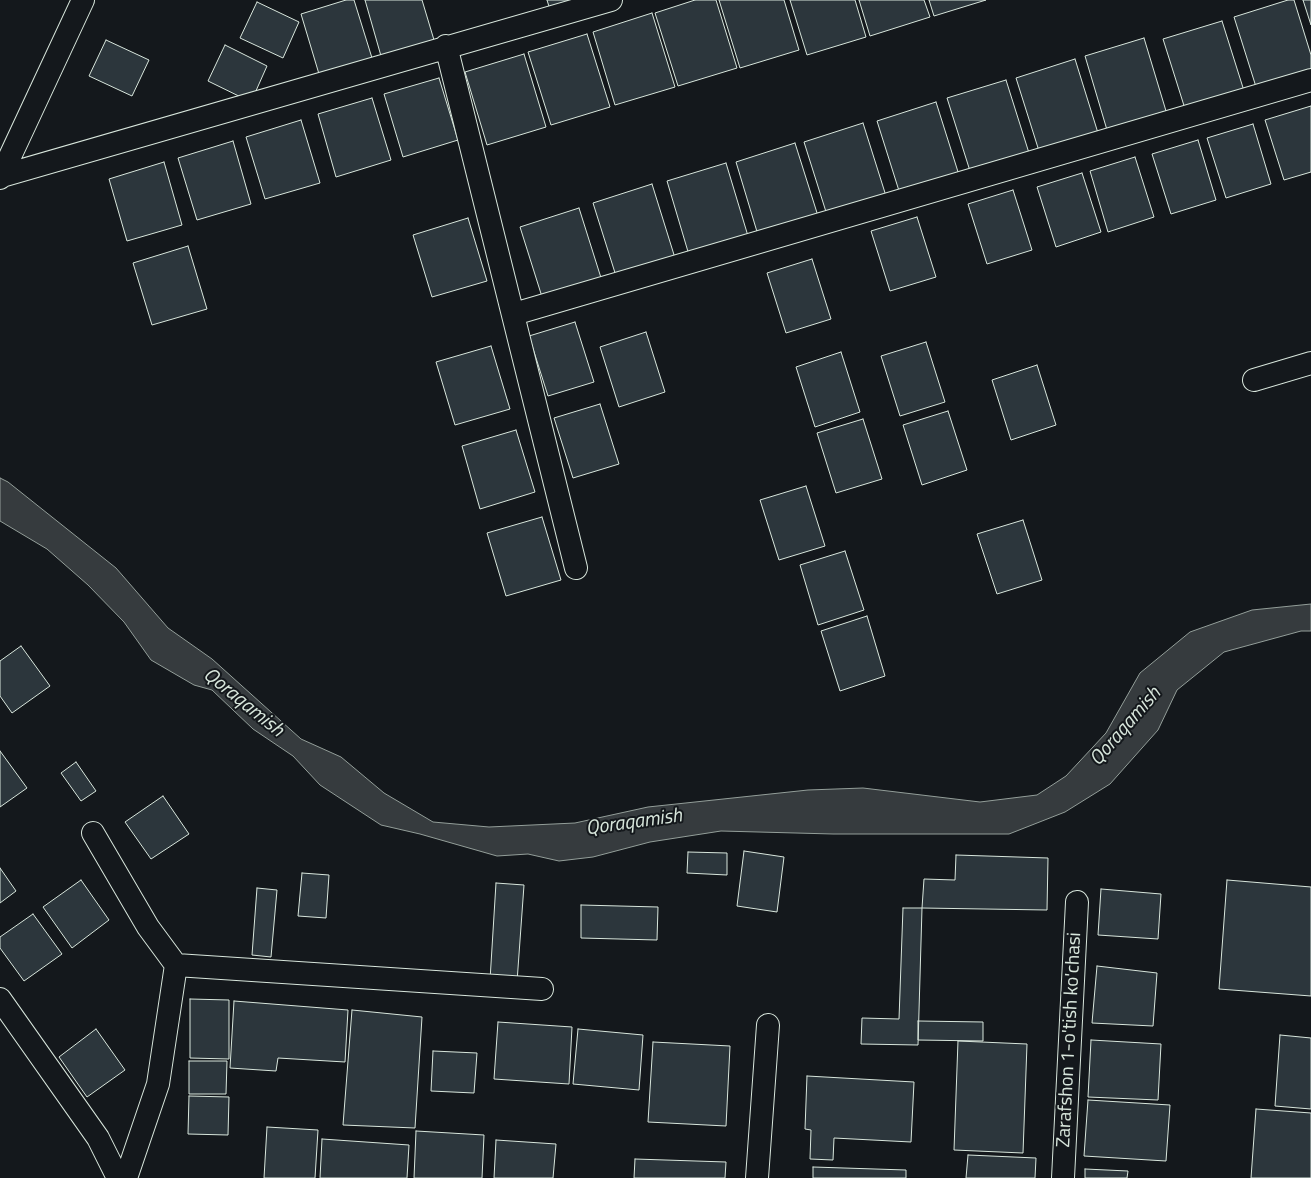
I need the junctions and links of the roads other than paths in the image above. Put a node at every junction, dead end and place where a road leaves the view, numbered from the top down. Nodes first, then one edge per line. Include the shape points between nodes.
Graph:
1 (83, 0) edge
2 (611, 0) edge
3 (446, 46) junction
4 (1311, 80) edge
5 (1, 177) edge
6 (514, 314) junction
7 (1311, 363) edge
8 (1254, 380) dead end
9 (576, 568) dead end
10 (93, 833) dead end
11 (1077, 902) dead end
12 (176, 965) junction
13 (542, 989) dead end
14 (0, 999) edge
15 (768, 1025) dead end
16 (118, 1178) edge
17 (126, 1178) edge
18 (757, 1178) edge
19 (1063, 1178) edge

1 - 5 street
2 - 3 street
3 - 5 street
3 - 6 street
4 - 6 street
6 - 9 street
7 - 8 street
10 - 12 street via 148,927
11 - 19 street, Zarafshon 1-o'tish ko'chasi
12 - 13 street
12 - 17 street via 158,1084
14 - 16 street via 98,1138
15 - 18 street

